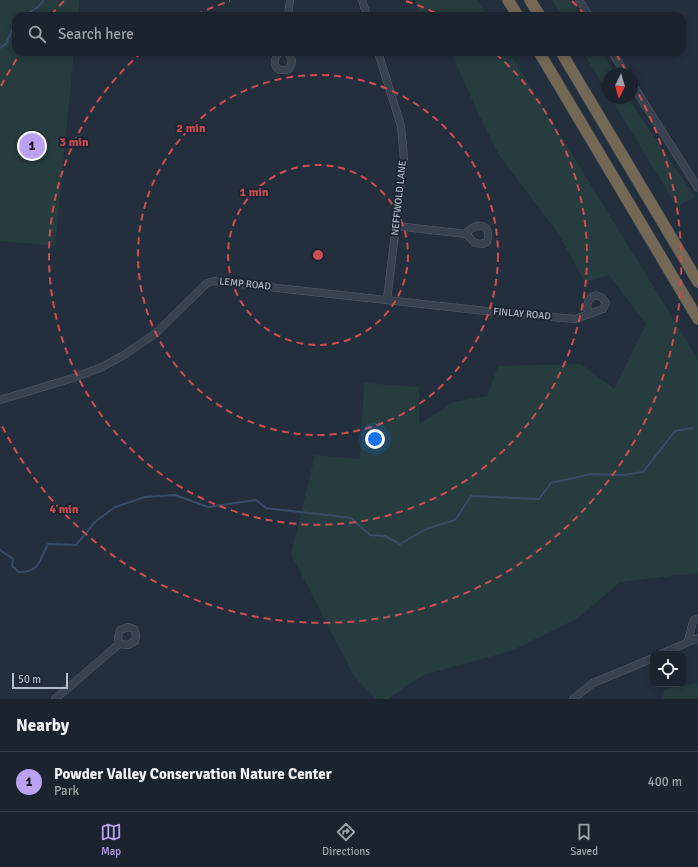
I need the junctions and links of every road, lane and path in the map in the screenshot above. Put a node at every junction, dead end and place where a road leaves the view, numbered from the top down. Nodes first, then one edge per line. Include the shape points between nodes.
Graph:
1 (290, 0) edge
2 (362, 0) edge
3 (508, 0) edge
4 (530, 0) edge
5 (579, 0) edge
6 (288, 12) edge
7 (366, 12) edge
8 (516, 12) edge
9 (538, 12) edge
10 (586, 12) edge
11 (276, 56) edge
12 (290, 56) edge
13 (379, 56) edge
14 (541, 56) edge
15 (563, 56) edge
16 (615, 56) edge
17 (622, 68) edge
18 (638, 93) edge
19 (698, 188) edge
20 (396, 226) junction
21 (466, 234) dead end
22 (698, 282) edge
23 (387, 300) junction
24 (454, 308) joint
25 (589, 314) dead end
26 (698, 319) edge
27 (0, 400) edge
28 (698, 619) edge
29 (698, 638) edge
30 (688, 642) junction
31 (119, 644) dead end
32 (668, 651) edge
33 (650, 659) edge
34 (55, 699) edge
35 (572, 699) edge

1 - 6 street
2 - 7 street
3 - 8 highway
4 - 9 highway
5 - 10 street
11 - 12 street via 274,63 279,70 289,69 292,64
13 - 20 street, NEFFWOLD LANE via 401,126 403,143 404,159
14 - 26 highway
15 - 22 highway
16 - 17 street
18 - 19 street
20 - 21 street
20 - 23 street, NEFFWOLD LANE
23 - 24 street, LEMP ROAD
23 - 27 street, LEMP ROAD via 214,281 207,283 156,333 124,355 102,367 58,384
24 - 25 street, FINLAY ROAD via 575,319
28 - 30 street via 694,620
29 - 30 street
30 - 32 street
31 - 34 street
33 - 35 street via 593,683

